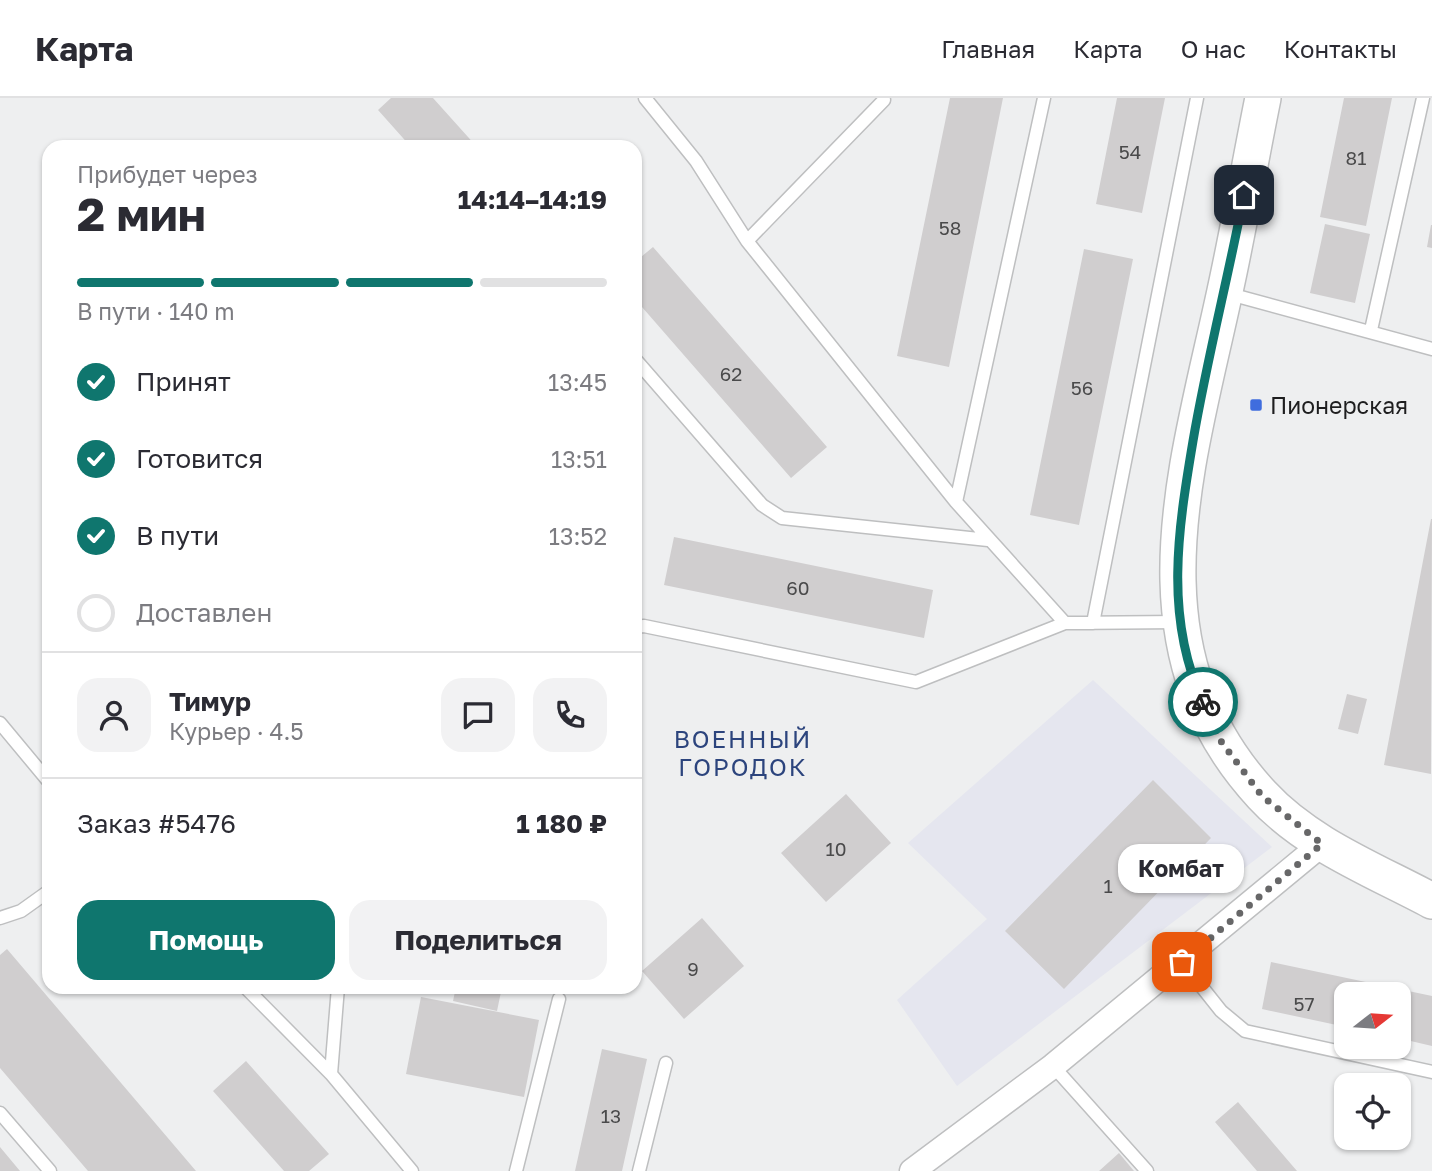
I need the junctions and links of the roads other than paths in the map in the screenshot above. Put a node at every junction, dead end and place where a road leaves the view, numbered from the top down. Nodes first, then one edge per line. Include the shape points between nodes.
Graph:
1 (645, 98) edge
2 (1044, 98) edge
3 (1197, 98) edge
4 (1263, 98) edge
5 (1423, 98) edge
6 (884, 100) edge
7 (747, 241) junction
8 (1224, 293) junction
9 (1371, 330) junction
10 (1432, 349) edge
11 (642, 367) edge
12 (956, 502) junction
13 (988, 540) junction
14 (1179, 622) junction
15 (1065, 623) junction
16 (1093, 623) junction
17 (642, 628) edge
18 (0, 723) edge
19 (42, 774) edge
20 (1322, 844) junction
21 (42, 896) edge
22 (1432, 901) edge
23 (0, 918) edge
24 (1182, 962) junction
25 (252, 994) edge
26 (337, 994) edge
27 (559, 999) dead end
28 (666, 1063) dead end
29 (1053, 1066) junction
30 (1432, 1072) edge
31 (331, 1074) junction
32 (0, 1113) edge
33 (50, 1171) edge
34 (412, 1171) edge
35 (516, 1171) edge
36 (639, 1171) edge
37 (912, 1171) edge
38 (1147, 1171) edge

1 - 7 lane via 696,161
2 - 12 lane
3 - 16 lane
4 - 8 street
5 - 9 lane
6 - 7 lane
7 - 12 lane
8 - 9 lane
8 - 14 street via 1178,530
9 - 10 lane
11 - 13 lane via 762,505 782,518
12 - 13 lane
13 - 15 lane
14 - 16 lane
14 - 20 street via 1191,676 1220,740 1262,796
15 - 16 lane
15 - 17 lane via 916,682
18 - 19 lane
20 - 22 street
20 - 24 street
21 - 23 lane via 21,911
24 - 29 street
24 - 30 lane via 1221,1011 1245,1031
25 - 31 lane
26 - 31 lane
27 - 35 lane
28 - 36 lane
29 - 37 street
29 - 38 lane
31 - 34 lane
32 - 33 lane

